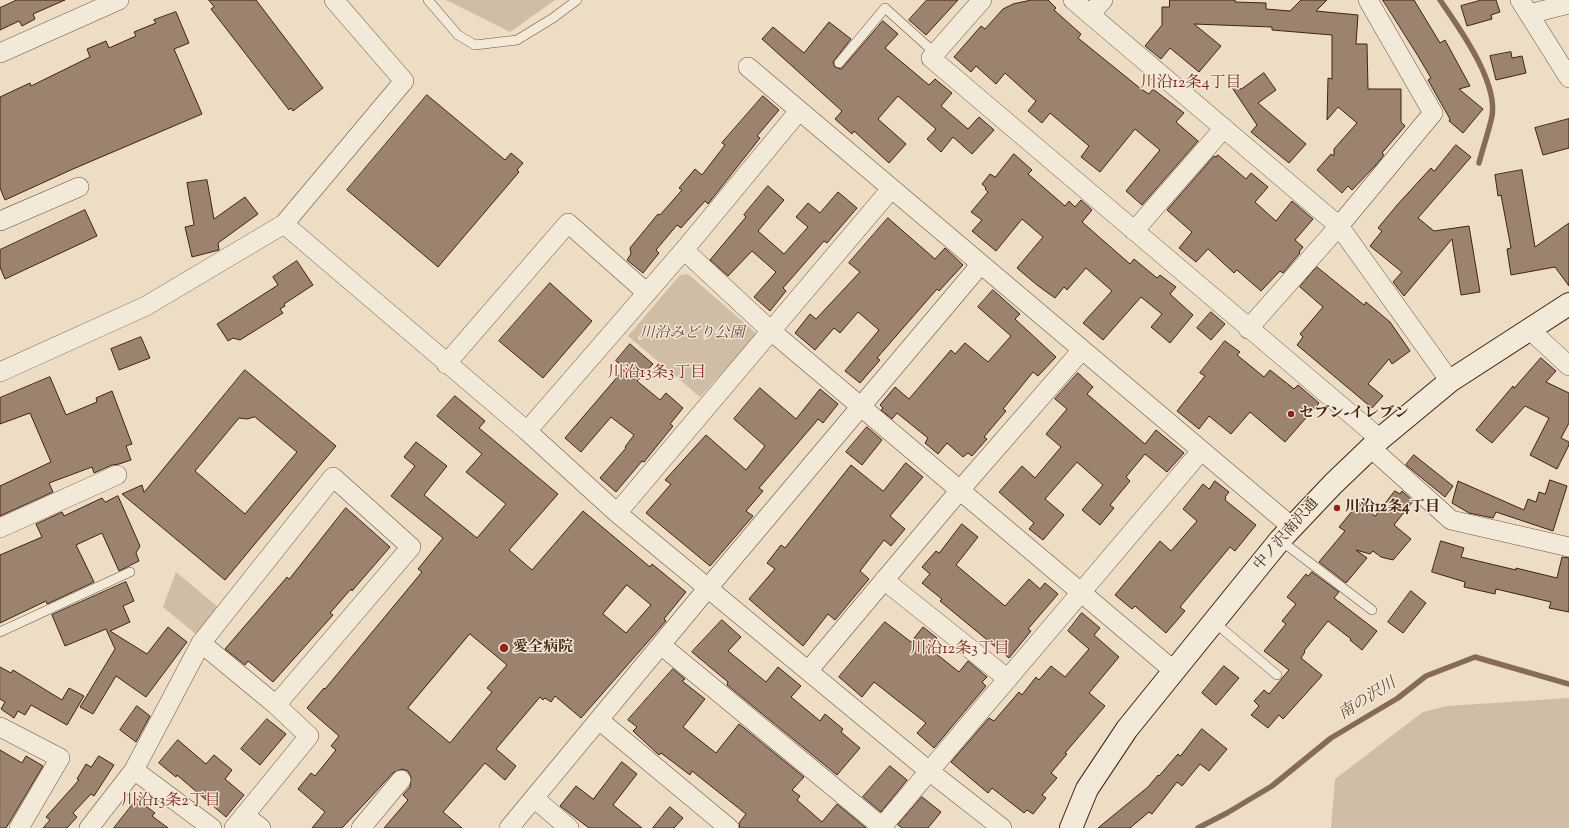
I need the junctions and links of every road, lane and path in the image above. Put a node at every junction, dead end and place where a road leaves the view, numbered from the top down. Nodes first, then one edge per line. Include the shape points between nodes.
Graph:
1 (119, 0) edge
2 (334, 0) edge
3 (428, 0) edge
4 (577, 0) edge
5 (982, 0) edge
6 (1073, 0) edge
7 (1103, 0) edge
8 (1368, 0) edge
9 (1569, 4) edge
10 (1524, 7) edge
11 (1090, 14) junction
12 (0, 53) edge
13 (935, 53) junction
14 (839, 63) dead end
15 (748, 67) dead end
16 (1569, 78) edge
17 (799, 111) junction
18 (1224, 128) junction
19 (79, 186) dead end
20 (891, 189) junction
21 (0, 221) edge
22 (284, 224) junction
23 (1339, 226) junction
24 (1134, 231) junction
25 (684, 250) junction
26 (980, 264) junction
27 (647, 293) junction
28 (1569, 304) edge
29 (1248, 328) junction
30 (1529, 329) junction
31 (770, 330) junction
32 (1082, 350) junction
33 (446, 364) junction
34 (1569, 366) edge
35 (0, 372) edge
36 (1450, 381) junction
37 (860, 406) junction
38 (527, 431) junction
39 (1376, 444) junction
40 (1201, 451) junction
41 (117, 475) dead end
42 (960, 490) junction
43 (617, 513) junction
44 (0, 528) edge
45 (1286, 534) junction
46 (1569, 547) edge
47 (130, 572) dead end
48 (884, 580) junction
49 (708, 589) junction
50 (1081, 593) junction
51 (1372, 610) dead end
52 (1214, 622) junction
53 (0, 632) edge
54 (201, 643) junction
55 (661, 645) junction
56 (1173, 670) junction
57 (808, 671) junction
58 (1277, 675) dead end
59 (1008, 679) junction
60 (276, 705) junction
61 (599, 720) junction
62 (0, 727) edge
63 (134, 770) junction
64 (929, 771) junction
65 (401, 780) dead end
66 (534, 798) junction
67 (239, 821) edge
68 (881, 827) edge
69 (19, 828) edge
70 (89, 828) edge
71 (212, 828) edge
72 (261, 828) edge
73 (361, 828) edge
74 (510, 828) edge
75 (569, 828) edge
76 (729, 828) edge
77 (1002, 828) edge
78 (1070, 828) edge

1 - 12 street
2 - 22 street via 404,81
3 - 4 lane via 458,36 475,44 518,40
5 - 13 street
6 - 11 street
7 - 11 street
8 - 23 street via 1433,112
9 - 10 street
10 - 16 street
11 - 18 street
13 - 14 lane via 885,8
13 - 24 street via 931,58
15 - 17 street
17 - 20 street
17 - 25 street
18 - 23 street
18 - 24 street
19 - 21 street
20 - 26 street
20 - 31 street
22 - 33 street
22 - 35 street via 146,306
23 - 29 street
23 - 36 street
24 - 29 street
25 - 27 street
25 - 31 street
26 - 32 street
26 - 37 street
27 - 33 street via 568,224
27 - 38 street
28 - 30 street, 中ノ沢南沢通
29 - 39 street
30 - 34 street
30 - 36 street, 中ノ沢南沢通
31 - 37 street
31 - 43 street
32 - 40 street
32 - 42 street
33 - 38 street
36 - 39 street, 中ノ沢南沢通
37 - 42 street
37 - 49 street
38 - 43 street
39 - 45 street, 中ノ沢南沢通 via 1333,484
39 - 46 street via 1451,520
40 - 45 street
40 - 50 street
41 - 44 street
42 - 48 street
42 - 50 street
43 - 49 street
45 - 51 lane
45 - 52 street, 中ノ沢南沢通
47 - 53 lane
48 - 57 street
48 - 59 street
49 - 55 street
49 - 57 street
50 - 56 street
50 - 59 street
52 - 56 street, 中ノ沢南沢通
52 - 58 lane
54 - 60 street
54 - 60 street via 333,477 411,546
54 - 63 street
55 - 61 street
55 - 68 street
56 - 78 street, 中ノ沢南沢通 via 1127,729 1092,782
57 - 64 street
59 - 64 street
60 - 67 street via 308,736
61 - 66 street
61 - 76 street
62 - 69 street via 60,758
63 - 70 street
63 - 71 street
64 - 68 street
64 - 77 street
65 - 73 street
66 - 74 street
66 - 75 street
67 - 72 street

